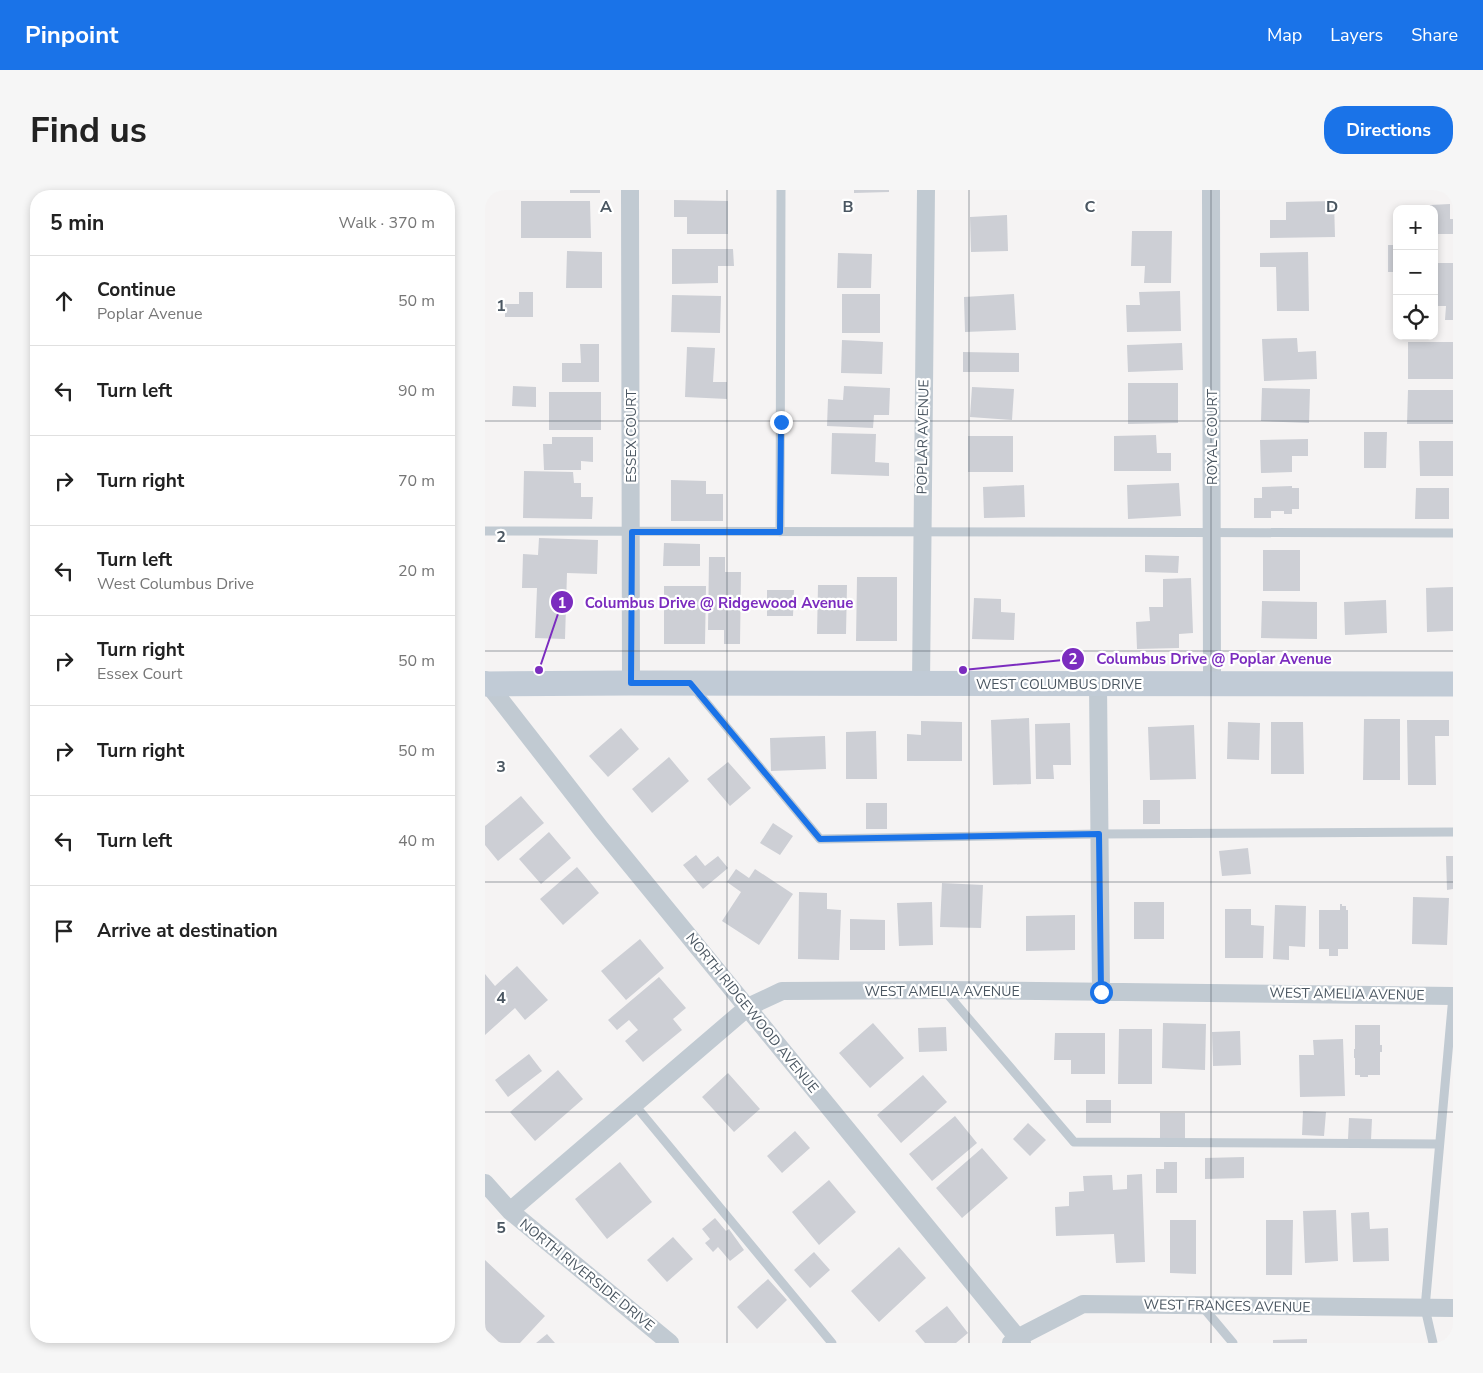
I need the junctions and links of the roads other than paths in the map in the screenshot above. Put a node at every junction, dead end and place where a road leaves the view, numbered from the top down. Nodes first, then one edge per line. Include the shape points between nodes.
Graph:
1 (630, 190) edge
2 (781, 190) edge
3 (926, 190) edge
4 (1211, 190) edge
5 (485, 532) edge
6 (632, 532) junction
7 (780, 532) junction
8 (922, 532) junction
9 (1453, 533) edge
10 (1212, 534) junction
11 (486, 683) edge
12 (631, 683) junction
13 (690, 683) junction
14 (921, 684) junction
15 (1098, 684) junction
16 (1212, 684) junction
17 (1453, 684) edge
18 (1453, 832) edge
19 (1099, 834) junction
20 (944, 990) junction
21 (1101, 992) junction
22 (1453, 996) edge
23 (747, 1007) junction
24 (635, 1104) junction
25 (1439, 1144) junction
26 (485, 1183) edge
27 (510, 1211) junction
28 (1202, 1305) junction
29 (1425, 1308) junction
30 (1453, 1308) edge
31 (1016, 1341) edge
32 (670, 1343) edge
33 (832, 1343) edge
34 (1233, 1343) edge
35 (1433, 1343) edge

1 - 6 street, ESSEX COURT
2 - 7 lane
3 - 8 street, POPLAR AVENUE
4 - 10 street, ROYAL COURT
5 - 6 lane
6 - 7 lane
6 - 12 street, ESSEX COURT
7 - 8 lane
8 - 10 lane
8 - 14 street, POPLAR AVENUE
9 - 10 lane
10 - 16 street, ROYAL COURT
11 - 12 main road, WEST COLUMBUS DRIVE
11 - 23 street, NORTH RIDGEWOOD AVENUE
12 - 13 main road, WEST COLUMBUS DRIVE
13 - 14 main road, WEST COLUMBUS DRIVE
13 - 19 lane via 820,839
14 - 15 main road, WEST COLUMBUS DRIVE
15 - 16 main road, WEST COLUMBUS DRIVE
15 - 19 street
16 - 17 main road, WEST COLUMBUS DRIVE
18 - 19 lane
19 - 21 street
20 - 21 street, WEST AMELIA AVENUE
20 - 23 street, WEST AMELIA AVENUE via 782,991
20 - 25 lane via 1074,1142
21 - 22 street, WEST AMELIA AVENUE
22 - 25 lane
23 - 24 street, WEST AMELIA AVENUE
23 - 31 street, NORTH RIDGEWOOD AVENUE
24 - 27 street, WEST AMELIA AVENUE
24 - 33 lane
25 - 29 lane
26 - 27 street, NORTH RIVERSIDE DRIVE
27 - 32 street, NORTH RIVERSIDE DRIVE
28 - 29 street, WEST FRANCES AVENUE
28 - 31 street, WEST FRANCES AVENUE via 1083,1304
28 - 34 lane
29 - 30 street, WEST FRANCES AVENUE
29 - 35 lane

